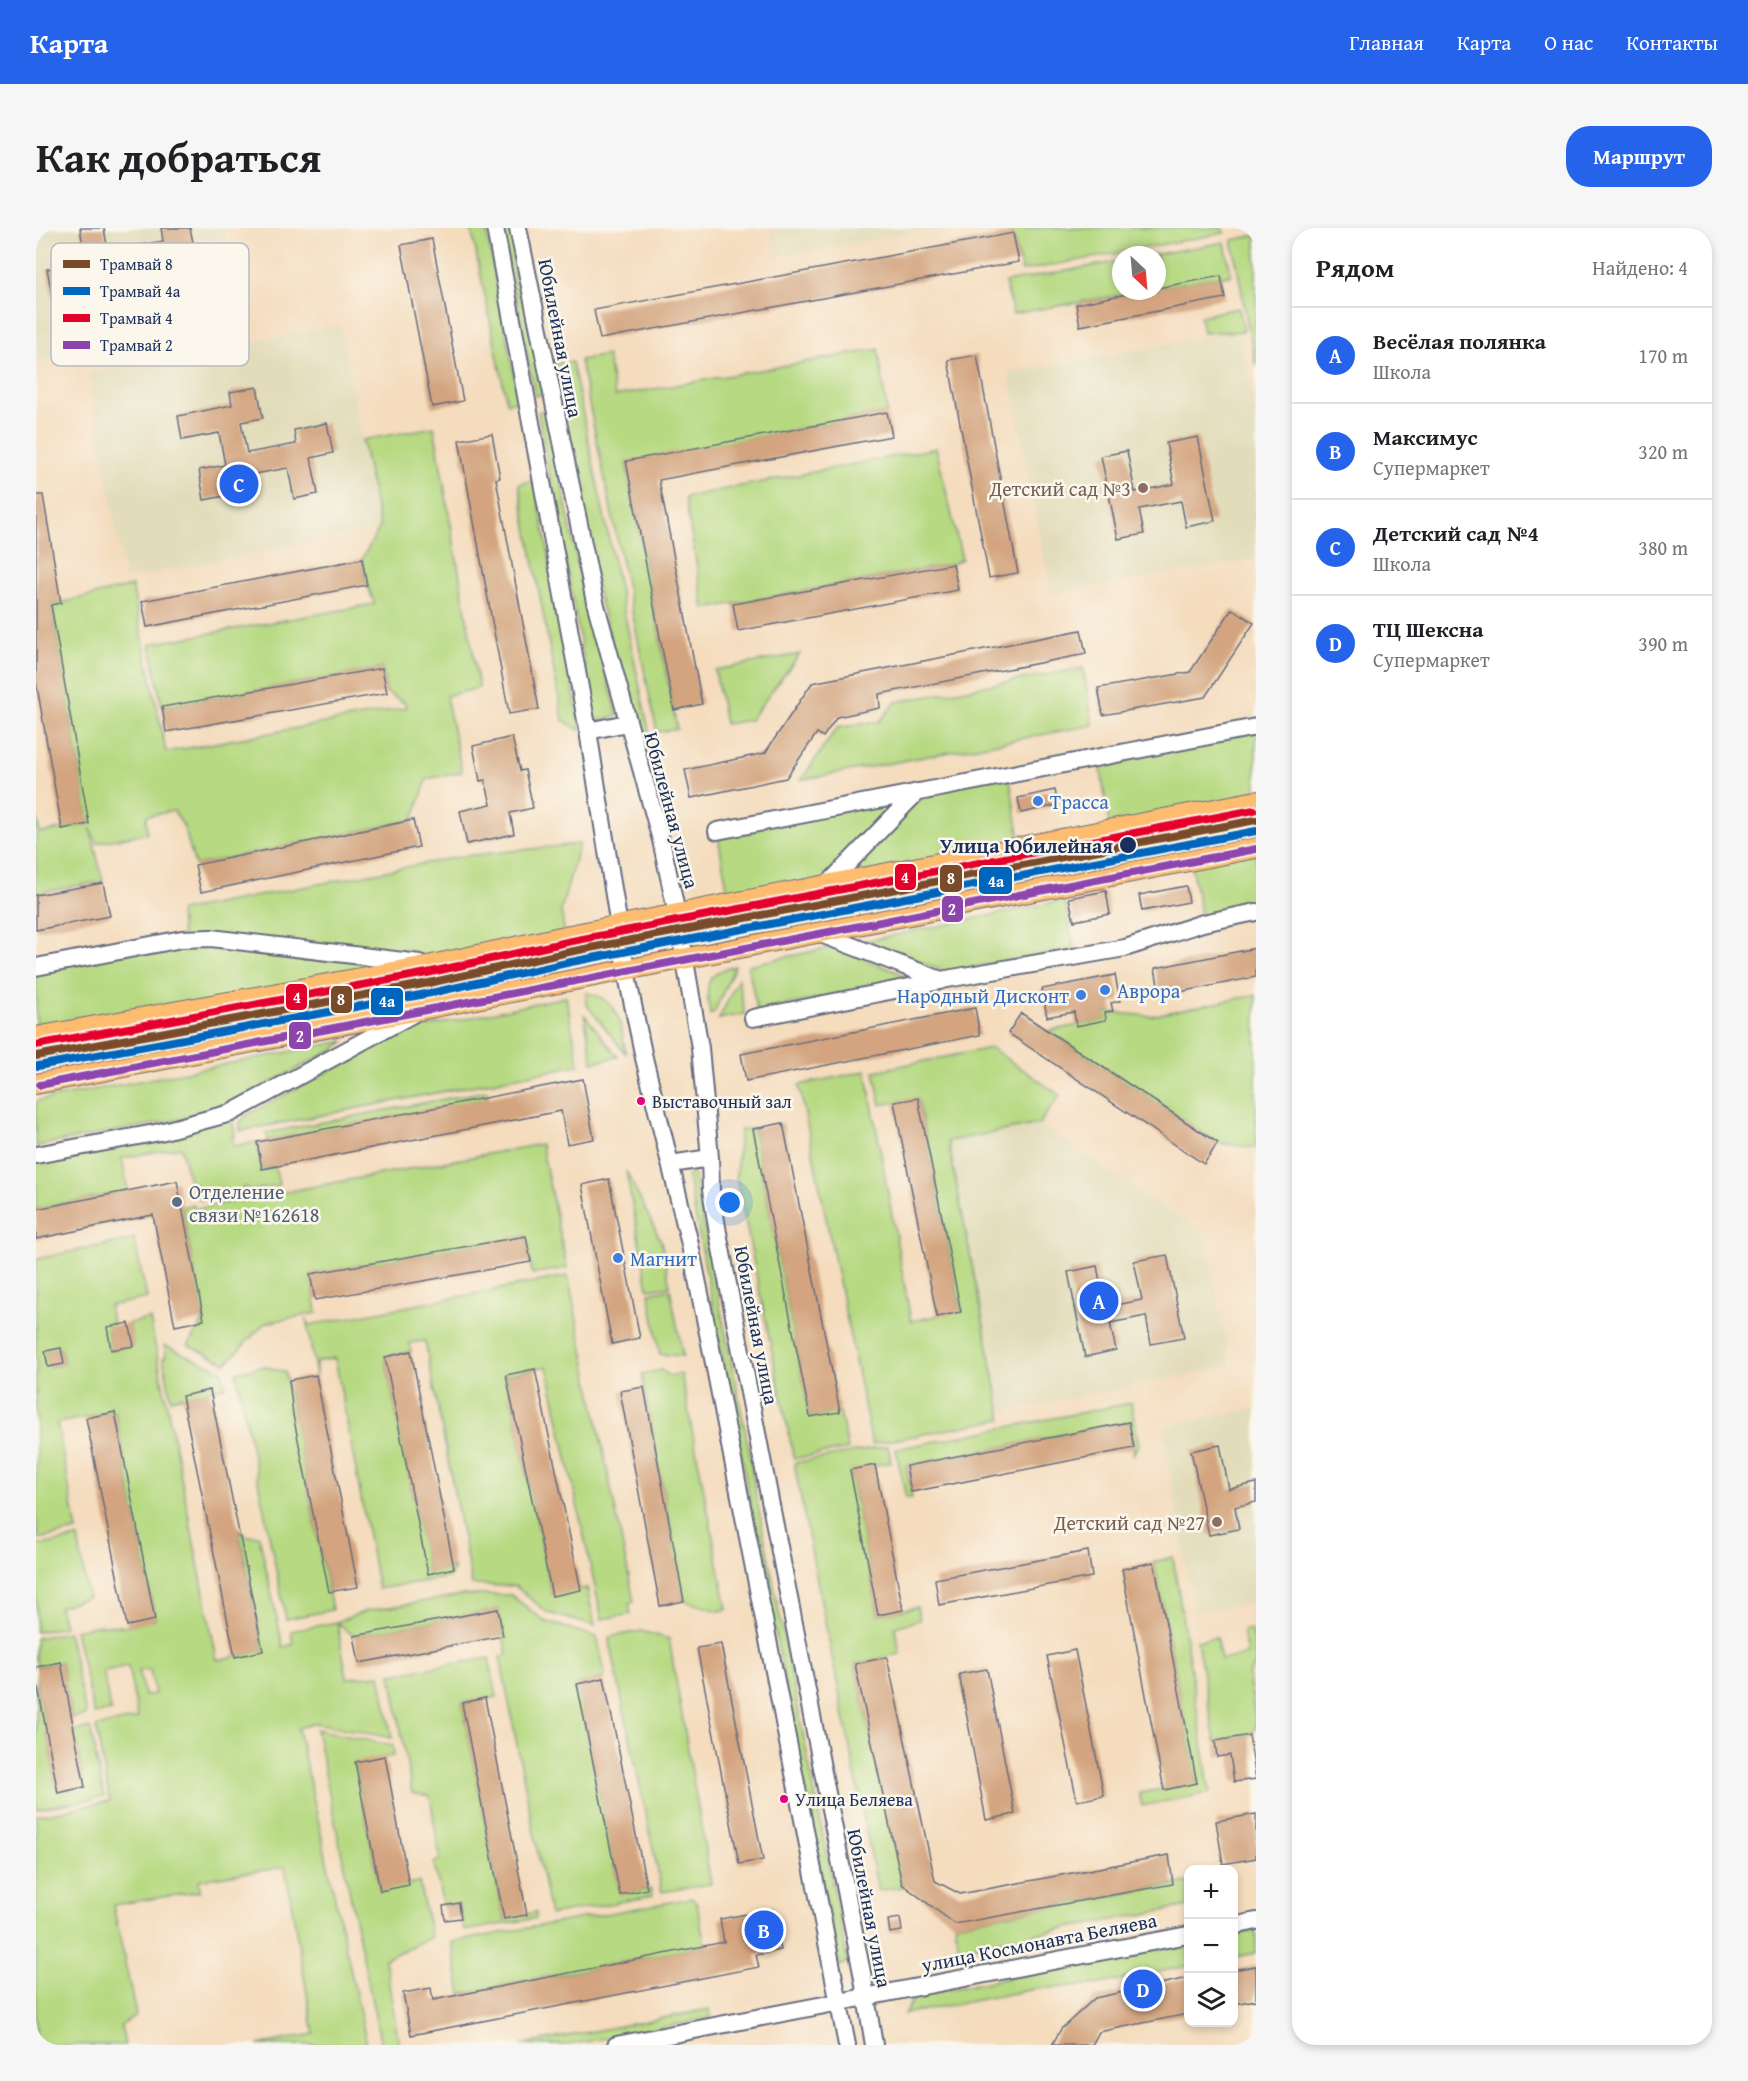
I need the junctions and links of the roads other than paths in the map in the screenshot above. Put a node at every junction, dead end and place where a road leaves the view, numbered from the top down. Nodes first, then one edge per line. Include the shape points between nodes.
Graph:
1 (495, 228) edge
2 (518, 228) edge
3 (552, 400) junction
4 (528, 405) junction
5 (627, 723) junction
6 (1256, 727) edge
7 (588, 731) junction
8 (917, 792) junction
9 (1256, 801) edge
10 (717, 831) dead end
11 (1256, 848) edge
12 (828, 884) junction
13 (1256, 912) edge
14 (677, 914) junction
15 (618, 926) junction
16 (818, 933) junction
17 (685, 959) junction
18 (432, 965) junction
19 (36, 967) edge
20 (626, 971) junction
21 (941, 980) junction
22 (417, 1012) junction
23 (753, 1018) dead end
24 (36, 1037) edge
25 (36, 1084) edge
26 (36, 1155) edge
27 (710, 1158) junction
28 (671, 1164) junction
29 (1256, 1921) edge
30 (1238, 1925) edge
31 (1184, 1936) edge
32 (866, 1997) junction
33 (839, 2002) junction
34 (616, 2045) edge
35 (848, 2045) edge
36 (874, 2045) edge

1 - 4 street
2 - 3 street, Юбилейная улица
3 - 4 street
3 - 5 street, Юбилейная улица via 595,602
4 - 7 street
5 - 7 street
5 - 14 street, Юбилейная улица via 661,840
6 - 8 street
7 - 15 street
8 - 10 street
8 - 12 street
9 - 12 main road
11 - 16 main road
12 - 14 main road
13 - 21 street via 1203,923 1125,948
14 - 15 main road
14 - 17 street, Юбилейная улица
15 - 18 main road
15 - 20 street
16 - 17 main road
16 - 21 street
17 - 20 main road
17 - 27 street, Юбилейная улица via 700,1048
18 - 19 street via 211,938 182,939
18 - 24 main road
20 - 22 main road
20 - 28 street
21 - 23 street
22 - 25 main road
22 - 26 street via 231,1113 160,1132
27 - 28 street
27 - 32 street, Юбилейная улица via 718,1233
28 - 33 street via 712,1353
29 - 30 street
31 - 32 street, улица Космонавта Беляева
32 - 33 street, улица Космонавта Беляева
32 - 36 street, Юбилейная улица
33 - 34 street, улица Космонавта Беляева
33 - 35 street

